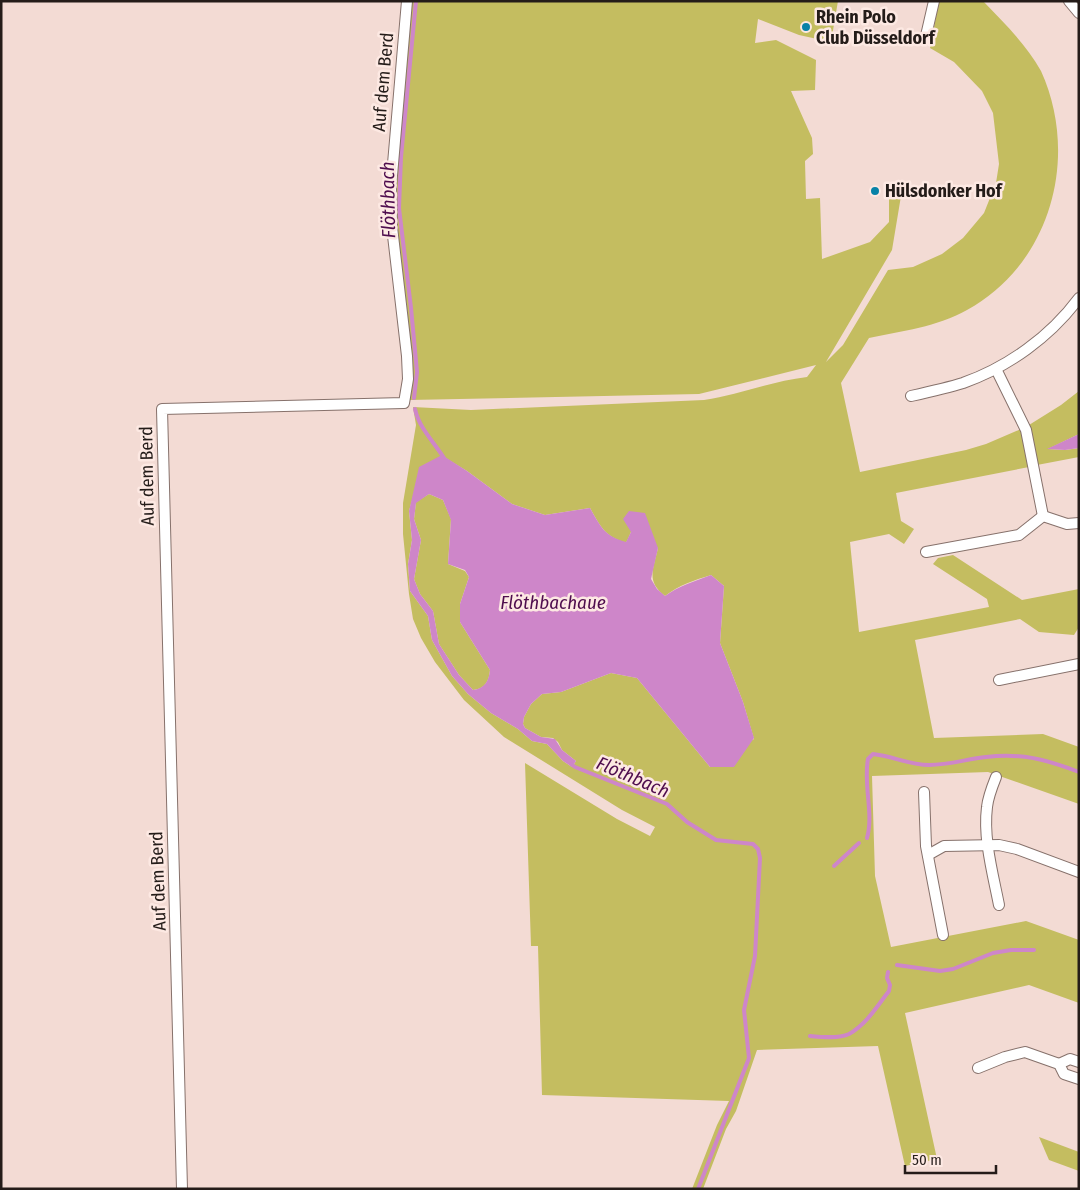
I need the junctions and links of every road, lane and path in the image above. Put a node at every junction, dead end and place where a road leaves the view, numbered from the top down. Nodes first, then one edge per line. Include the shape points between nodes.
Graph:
1 (407, 1) edge
2 (934, 1) edge
3 (1069, 1) edge
4 (1079, 13) edge
5 (925, 40) dead end
6 (1078, 299) edge
7 (996, 369) junction
8 (911, 396) dead end
9 (1043, 516) junction
10 (1079, 523) edge
11 (926, 552) dead end
12 (1079, 664) edge
13 (999, 680) dead end
14 (996, 777) dead end
15 (924, 792) dead end
16 (988, 844) junction
17 (928, 855) junction
18 (1079, 860) edge
19 (1077, 871) edge
20 (999, 905) dead end
21 (943, 935) dead end
22 (1079, 1062) edge
23 (1059, 1064) junction
24 (978, 1068) dead end
25 (1079, 1079) edge
26 (182, 1189) edge

1 - 26 street, Auf dem Berd via 390,187 407,356 404,403 162,409
2 - 5 street
3 - 4 street
6 - 7 street via 1042,338
7 - 8 street via 963,383
7 - 9 street via 1026,430
9 - 10 street via 1066,524
9 - 11 street via 1020,535
12 - 13 street
14 - 16 street via 987,807
15 - 17 street
16 - 17 street via 944,846
16 - 19 street via 1014,848
16 - 20 street
17 - 21 street
18 - 19 street
22 - 23 street via 1070,1059
23 - 24 street via 1025,1052
23 - 25 street via 1064,1074

